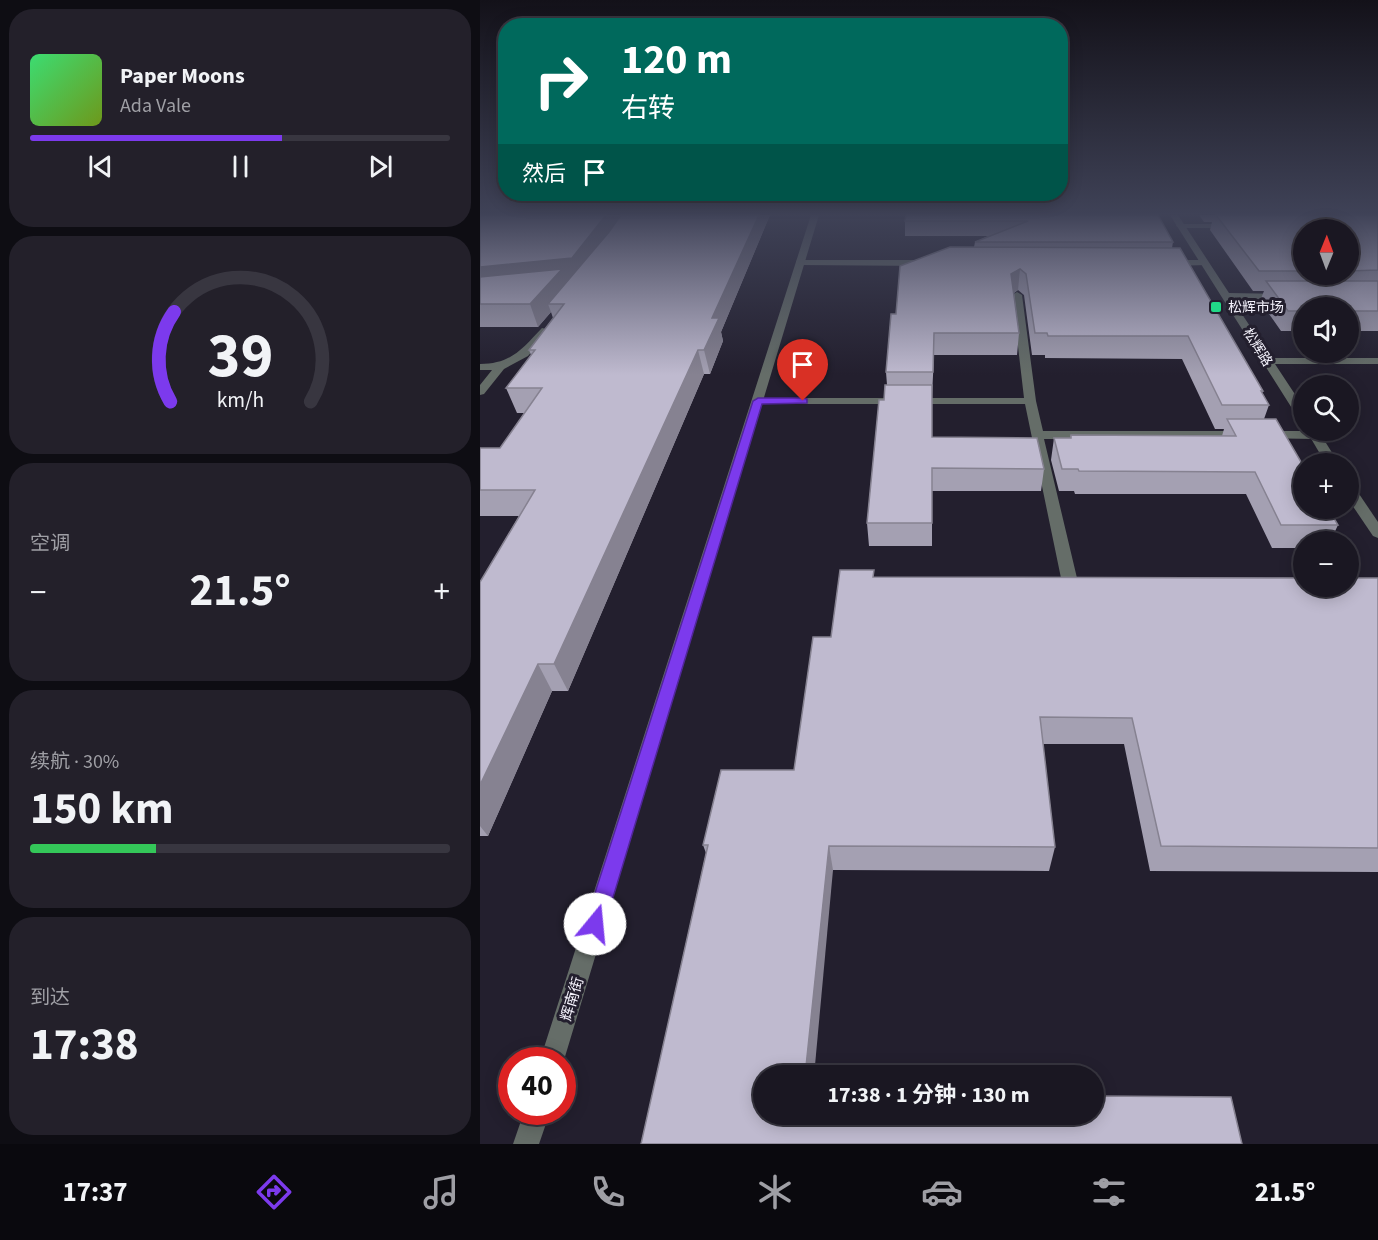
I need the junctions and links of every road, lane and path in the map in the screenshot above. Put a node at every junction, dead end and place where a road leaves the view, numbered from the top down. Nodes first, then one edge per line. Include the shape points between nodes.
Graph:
1 (798, 268) edge
2 (1208, 268) edge
3 (1017, 295) edge
4 (1226, 296) junction
5 (1296, 296) edge
6 (556, 318) edge
7 (1267, 361) junction
8 (1378, 361) edge
9 (480, 367) edge
10 (500, 367) junction
11 (480, 392) edge
12 (758, 401) junction
13 (1030, 401) junction
14 (1293, 401) edge
15 (1293, 433) edge
16 (1037, 435) junction
17 (1359, 504) edge
18 (1378, 533) edge
19 (1069, 578) edge
20 (556, 1047) edge
21 (533, 1125) edge
22 (526, 1144) edge

1 - 12 street, 辉南街
2 - 4 street, 松辉路
3 - 13 street
4 - 5 street
4 - 7 street, 松辉路
6 - 10 street via 524,354
7 - 8 street
7 - 14 street, 松辉路
9 - 10 street
10 - 11 street
12 - 13 street
12 - 20 street, 辉南街
13 - 16 street
15 - 16 street
16 - 19 street
17 - 18 street
21 - 22 street

